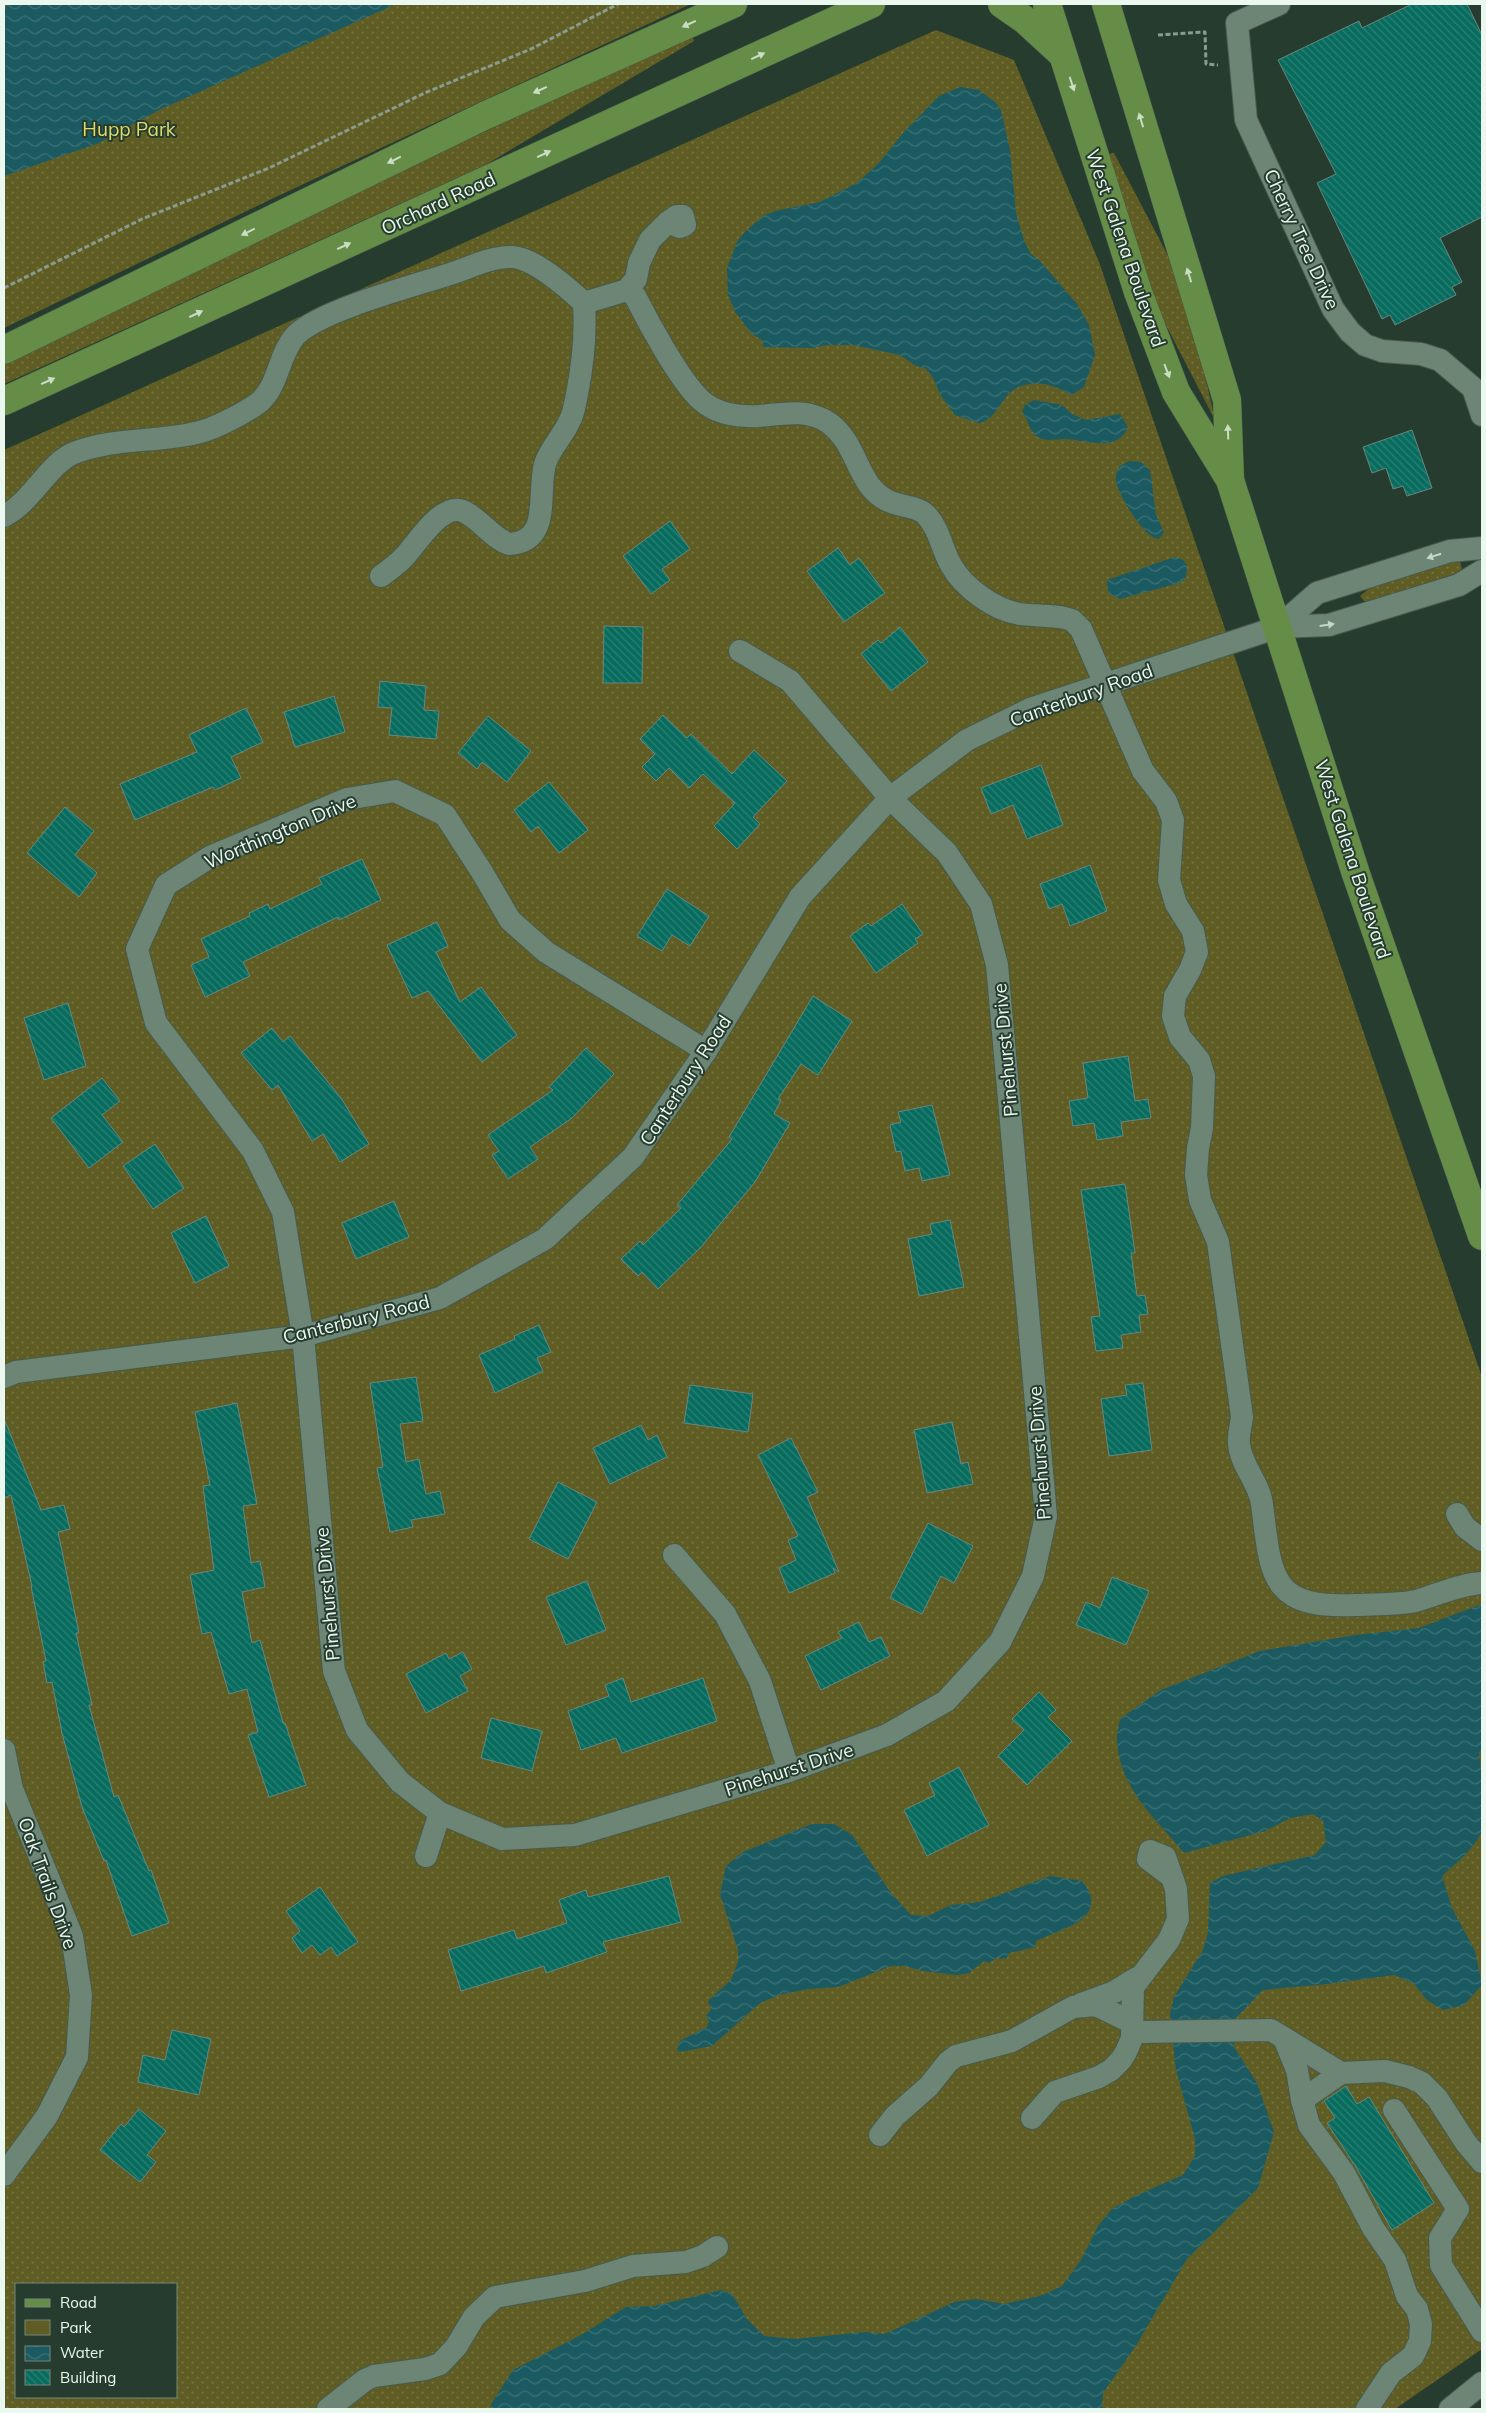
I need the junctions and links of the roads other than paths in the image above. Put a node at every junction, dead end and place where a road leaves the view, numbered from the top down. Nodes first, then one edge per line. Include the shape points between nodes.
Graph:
1 (733, 4) edge
2 (871, 4) edge
3 (1002, 4) edge
4 (1047, 4) edge
5 (1106, 4) edge
6 (1124, 4) edge
7 (1279, 4) edge
8 (1236, 14) edge
9 (1114, 33) junction
10 (1062, 54) junction
11 (668, 222) dead end
12 (627, 290) junction
13 (584, 303) junction
14 (4, 350) edge
15 (4, 401) edge
16 (1482, 415) edge
17 (1230, 480) junction
18 (4, 516) edge
19 (1482, 548) edge
20 (1482, 570) edge
21 (381, 576) dead end
22 (1278, 628) junction
23 (740, 651) dead end
24 (1106, 684) junction
25 (890, 798) junction
26 (706, 1050) junction
27 (1482, 1236) edge
28 (303, 1336) junction
29 (4, 1377) edge
30 (1457, 1514) dead end
31 (1482, 1540) edge
32 (674, 1555) dead end
33 (1482, 1583) edge
34 (4, 1750) edge
35 (789, 1771) junction
36 (440, 1813) junction
37 (426, 1856) dead end
38 (1172, 1877) dead end
39 (1138, 1978) junction
40 (1073, 2007) junction
41 (1141, 2027) junction
42 (1284, 2038) junction
43 (1341, 2073) junction
44 (1302, 2100) junction
45 (1394, 2110) dead end
46 (1032, 2118) dead end
47 (880, 2135) dead end
48 (1482, 2162) edge
49 (4, 2175) edge
50 (717, 2247) dead end
51 (1482, 2332) edge
52 (1482, 2383) edge
53 (328, 2409) edge
54 (1367, 2409) edge
55 (1450, 2409) edge

1 -> 14 main road via 484,116
15 -> 2 main road, Orchard Road
3 - 10 main road
4 - 10 main road, West Galena Boulevard
5 - 9 main road, West Galena Boulevard
6 - 9 main road
7 - 8 street, Cherry Tree Drive
8 - 16 street, Cherry Tree Drive via 1246,120 1333,309 1350,332 1365,345 1382,351 1421,354 1440,360 1473,388
17 -> 9 main road, West Galena Boulevard via 1227,400
10 -> 17 main road, West Galena Boulevard via 1138,292 1176,392
11 - 12 street via 650,240 636,279
12 - 13 street
12 - 24 street via 635,296 684,378 703,402 732,416 798,412 828,423 848,443 863,475 878,495 887,502 916,509 928,516 949,563 970,590 1018,614 1072,620 1086,638
13 - 18 street via 541,270 512,257 374,298 320,320 297,334 258,404 202,432 107,444 73,454 64,458 36,490
13 - 21 street via 584,355 574,406 570,420 545,465 538,529 533,535 509,544 489,533 466,513 458,509 449,511 439,517 404,558
17 - 22 main road, West Galena Boulevard
19 -> 22 street via 1450,551 1317,593
22 -> 20 street via 1329,626 1459,585
22 - 24 street, Canterbury Road
22 - 27 main road, West Galena Boulevard via 1356,874
23 - 25 street, Pinehurst Drive via 790,681
24 - 25 street, Canterbury Road via 1030,709 967,740
24 - 33 street via 1143,771 1166,801 1173,820 1168,867 1170,886 1176,904 1193,931 1197,952 1175,996 1173,1016 1180,1037 1199,1060 1204,1076 1198,1189 1218,1242 1241,1410 1239,1444 1260,1492 1269,1555 1277,1580 1305,1603 1328,1606 1413,1602
25 - 26 street, Canterbury Road via 800,897
25 - 35 street, Pinehurst Drive via 947,853 981,904 997,965 1046,1516 1033,1576 1000,1642 946,1701 887,1735
26 - 28 street, Canterbury Road via 634,1157 545,1240 440,1298
26 - 28 street, Worthington Drive via 546,952 510,920 445,815 395,791 347,799 210,857 166,885 137,949 156,1023 253,1151 283,1212
28 - 29 street, Canterbury Road via 16,1372
28 - 36 street, Pinehurst Drive via 334,1671 357,1730 400,1782
30 - 31 street via 1464,1527
32 - 35 street via 724,1614 734,1631 760,1681
34 - 49 street, Oak Trails Drive via 12,1789 72,1936 81,1995 77,2057 47,2116
35 - 36 street, Pinehurst Drive via 575,1835 502,1839
36 - 37 street
38 - 39 street via 1178,1919 1169,1940
39 - 40 street via 1114,1992
39 - 41 street via 1133,1987
40 - 41 street via 1096,2005
40 - 47 street via 1012,2041 956,2056
41 - 42 street via 1271,2030
41 - 46 street via 1121,2060 1099,2077 1055,2092
42 - 43 street
42 - 44 street via 1297,2070
43 - 44 street
43 - 48 street via 1396,2073 1422,2083
44 - 54 street via 1309,2125 1344,2173 1373,2228 1395,2260 1421,2324 1422,2333 1413,2356 1391,2373
45 - 51 street via 1458,2209 1440,2238 1441,2265
50 - 53 street via 686,2262 633,2266 585,2281 495,2297 481,2309 456,2347 440,2364 374,2376
52 - 55 street

